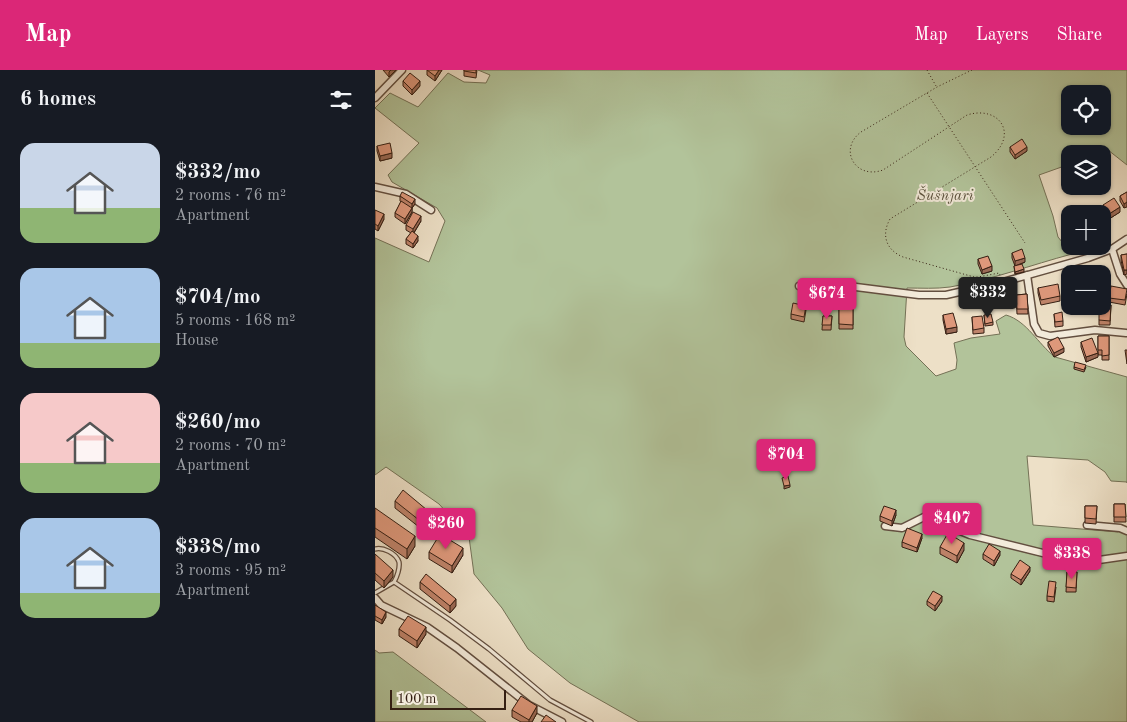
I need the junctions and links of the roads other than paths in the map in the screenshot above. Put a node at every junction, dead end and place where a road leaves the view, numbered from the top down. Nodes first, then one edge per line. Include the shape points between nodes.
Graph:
1 (402, 70) edge
2 (375, 98) edge
3 (375, 186) edge
4 (431, 210) dead end
5 (1127, 239) edge
6 (1112, 249) junction
7 (1027, 275) junction
8 (1127, 285) edge
9 (799, 286) dead end
10 (1127, 333) edge
11 (1087, 525) dead end
12 (885, 526) dead end
13 (1127, 531) edge
14 (375, 549) edge
15 (1127, 556) edge
16 (394, 582) junction
17 (375, 592) edge
18 (375, 598) edge
19 (562, 722) edge
20 (591, 722) edge

1 - 2 street
3 - 4 street via 406,194
5 - 6 street
6 - 7 street
6 - 8 street
7 - 9 street via 946,295 848,286
7 - 10 street via 1033,324 1039,333 1051,336 1095,330
11 - 13 street
12 - 15 street via 902,528 934,516 970,535 1075,561
14 - 16 lane via 384,549 399,562
16 - 17 lane
16 - 20 lane via 489,649 550,700
18 - 19 street via 381,605 427,627 507,689

